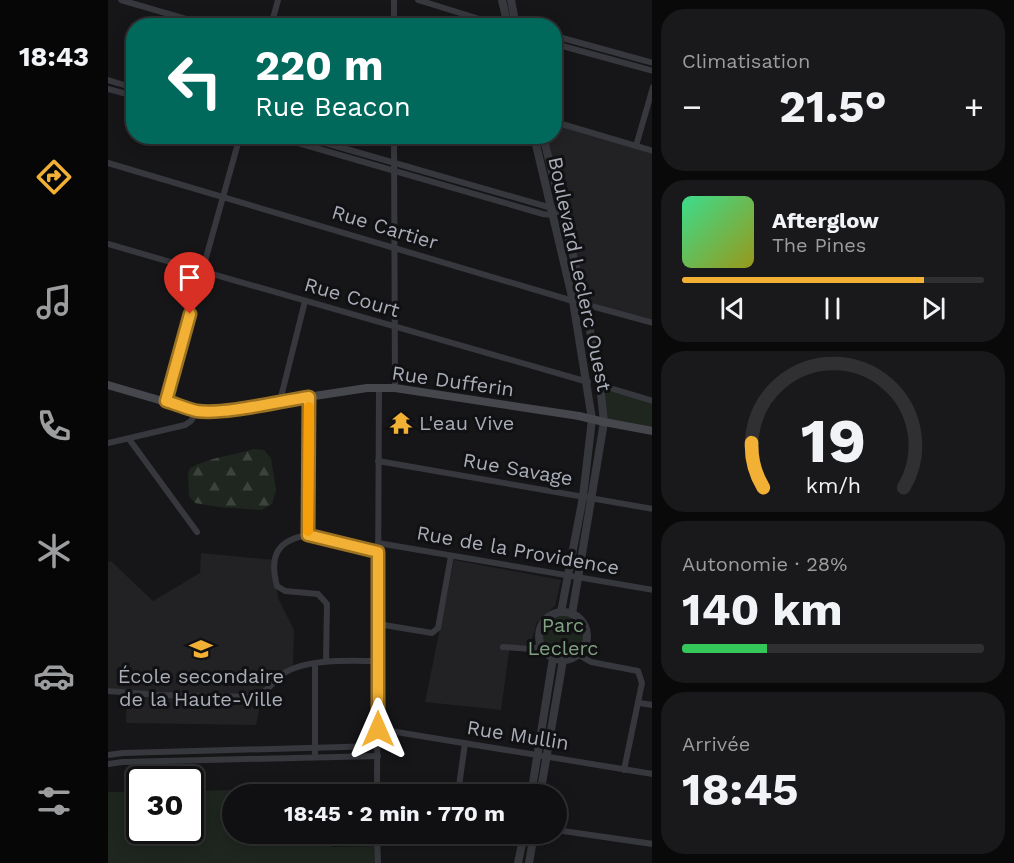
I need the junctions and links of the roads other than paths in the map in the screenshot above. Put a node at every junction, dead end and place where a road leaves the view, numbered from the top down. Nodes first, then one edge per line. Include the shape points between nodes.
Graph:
1 (121, 0) edge
2 (278, 0) edge
3 (394, 0) edge
4 (418, 0) edge
5 (502, 0) edge
6 (511, 0) edge
7 (183, 18) edge
8 (273, 18) edge
9 (394, 18) edge
10 (476, 18) edge
11 (506, 18) edge
12 (514, 18) edge
13 (562, 38) edge
14 (562, 46) edge
15 (652, 63) edge
16 (652, 71) edge
17 (108, 80) edge
18 (126, 85) edge
19 (652, 87) edge
20 (108, 89) edge
21 (126, 94) edge
22 (562, 124) edge
23 (238, 144) edge
24 (299, 144) edge
25 (327, 144) edge
26 (394, 144) edge
27 (536, 144) edge
28 (545, 144) edge
29 (636, 146) junction
30 (652, 151) edge
31 (108, 163) edge
32 (394, 165) junction
33 (394, 173) junction
34 (223, 196) junction
35 (562, 209) junction
36 (552, 212) junction
37 (108, 244) edge
38 (394, 247) junction
39 (202, 270) junction
40 (305, 301) junction
41 (573, 301) junction
42 (585, 303) junction
43 (652, 323) edge
44 (395, 326) junction
45 (588, 382) junction
46 (108, 385) edge
47 (600, 385) junction
48 (379, 388) junction
49 (395, 388) junction
50 (309, 397) junction
51 (166, 401) junction
52 (280, 401) junction
53 (652, 401) edge
54 (197, 411) junction
55 (592, 419) junction
56 (604, 422) junction
57 (652, 431) edge
58 (129, 439) junction
59 (108, 443) edge
60 (378, 461) junction
61 (587, 498) junction
62 (652, 509) edge
63 (197, 532) dead end
64 (308, 535) junction
65 (378, 543) junction
66 (378, 552) junction
67 (451, 556) junction
68 (573, 576) junction
69 (652, 590) edge
70 (561, 612) junction
71 (572, 614) junction
72 (378, 624) junction
73 (541, 646) junction
74 (503, 647) dead end
75 (579, 655) junction
76 (553, 658) junction
77 (563, 660) junction
78 (378, 661) junction
79 (326, 662) junction
80 (315, 664) junction
81 (108, 691) edge
82 (639, 703) junction
83 (652, 705) edge
84 (378, 729) junction
85 (465, 743) junction
86 (378, 746) junction
87 (315, 747) junction
88 (108, 755) edge
89 (537, 755) junction
90 (315, 756) junction
91 (378, 756) junction
92 (547, 757) junction
93 (108, 764) edge
94 (624, 770) junction
95 (652, 774) edge
96 (377, 784) edge
97 (459, 784) edge
98 (533, 784) edge
99 (542, 784) edge
100 (567, 832) edge
101 (377, 844) edge
102 (522, 844) edge
103 (532, 844) edge
104 (652, 844) edge
105 (378, 863) edge
106 (518, 863) edge
107 (529, 863) edge

1 - 7 street
2 - 8 street
3 - 9 street
4 - 10 street
5 - 11 street
6 - 12 street
13 - 15 street
14 - 16 street
17 - 18 street
19 - 29 street
20 - 21 street
22 - 29 street
23 - 34 street
24 - 33 street
25 - 32 street
26 - 32 street
27 - 36 street, Boulevard Leclerc Ouest
28 - 35 street, Boulevard Leclerc Ouest
29 - 30 street
31 - 34 street, Rue Cartier
32 - 33 street
32 - 36 street
33 - 36 street via 543,214
33 - 38 street
34 - 38 street, Rue Cartier
34 - 39 street
35 - 36 street
35 - 42 street, Boulevard Leclerc Ouest
36 - 41 street, Boulevard Leclerc Ouest
37 - 39 street, Rue Court
38 - 41 street, Rue Cartier
38 - 44 street
39 - 40 street, Rue Court
39 - 51 street
40 - 44 street, Rue Court
40 - 52 street
41 - 42 street, Rue Cartier
41 - 45 street, Boulevard Leclerc Ouest
42 - 43 street, Rue Cartier
42 - 47 street, Boulevard Leclerc Ouest
44 - 45 street, Rue Court
44 - 49 street
45 - 55 street, Boulevard Leclerc Ouest
46 - 51 main road, Rue Dufferin
47 - 53 street
47 - 56 street, Boulevard Leclerc Ouest
48 - 49 main road, Rue Dufferin
48 - 50 main road, Rue Dufferin
48 - 60 street
49 - 55 main road, Rue Dufferin
50 - 52 main road, Rue Dufferin
50 - 64 street
51 - 54 main road, Rue Dufferin
52 - 54 main road, Rue Dufferin
54 - 58 street via 185,425
55 - 56 main road, Rue Dufferin
55 - 61 street, Boulevard Leclerc Ouest
56 - 57 main road, Rue Dufferin
56 - 61 street, Boulevard Leclerc Ouest
58 - 59 street
58 - 63 street
60 - 61 street, Rue Savage
60 - 65 street
61 - 62 street, Rue Savage
61 - 68 street
64 - 66 street
64 - 79 street via 288,540 278,548 275,577 277,586 285,591 318,594 327,604
65 - 66 street
65 - 67 street, Rue de la Providence
66 - 72 street
67 - 68 street, Rue de la Providence
67 - 72 street via 438,628 432,633
68 - 69 street, Rue de la Providence
68 - 70 street
68 - 71 street
70 - 71 street
70 - 73 street via 549,616 542,626
71 - 75 street via 584,624 587,635
72 - 78 street
73 - 74 street
73 - 76 street
75 - 77 street
75 - 82 street via 591,662 638,671 642,683
76 - 77 street
76 - 89 street
77 - 92 street
78 - 79 street
78 - 84 street
79 - 80 street
80 - 81 street via 282,674 262,695 255,697
80 - 87 street
82 - 83 street
82 - 94 street
84 - 85 street, Rue Mullin
84 - 86 street
85 - 89 street, Rue Mullin
85 - 97 street
86 - 87 street
86 - 91 street
87 - 88 street
87 - 90 street
89 - 92 street, Rue Mullin
89 - 98 street
90 - 91 street
90 - 93 street
91 - 96 street
92 - 94 street, Rue Mullin
92 - 99 street
94 - 95 street, Rue Mullin
100 - 104 street
101 - 105 street
102 - 106 street
103 - 107 street

